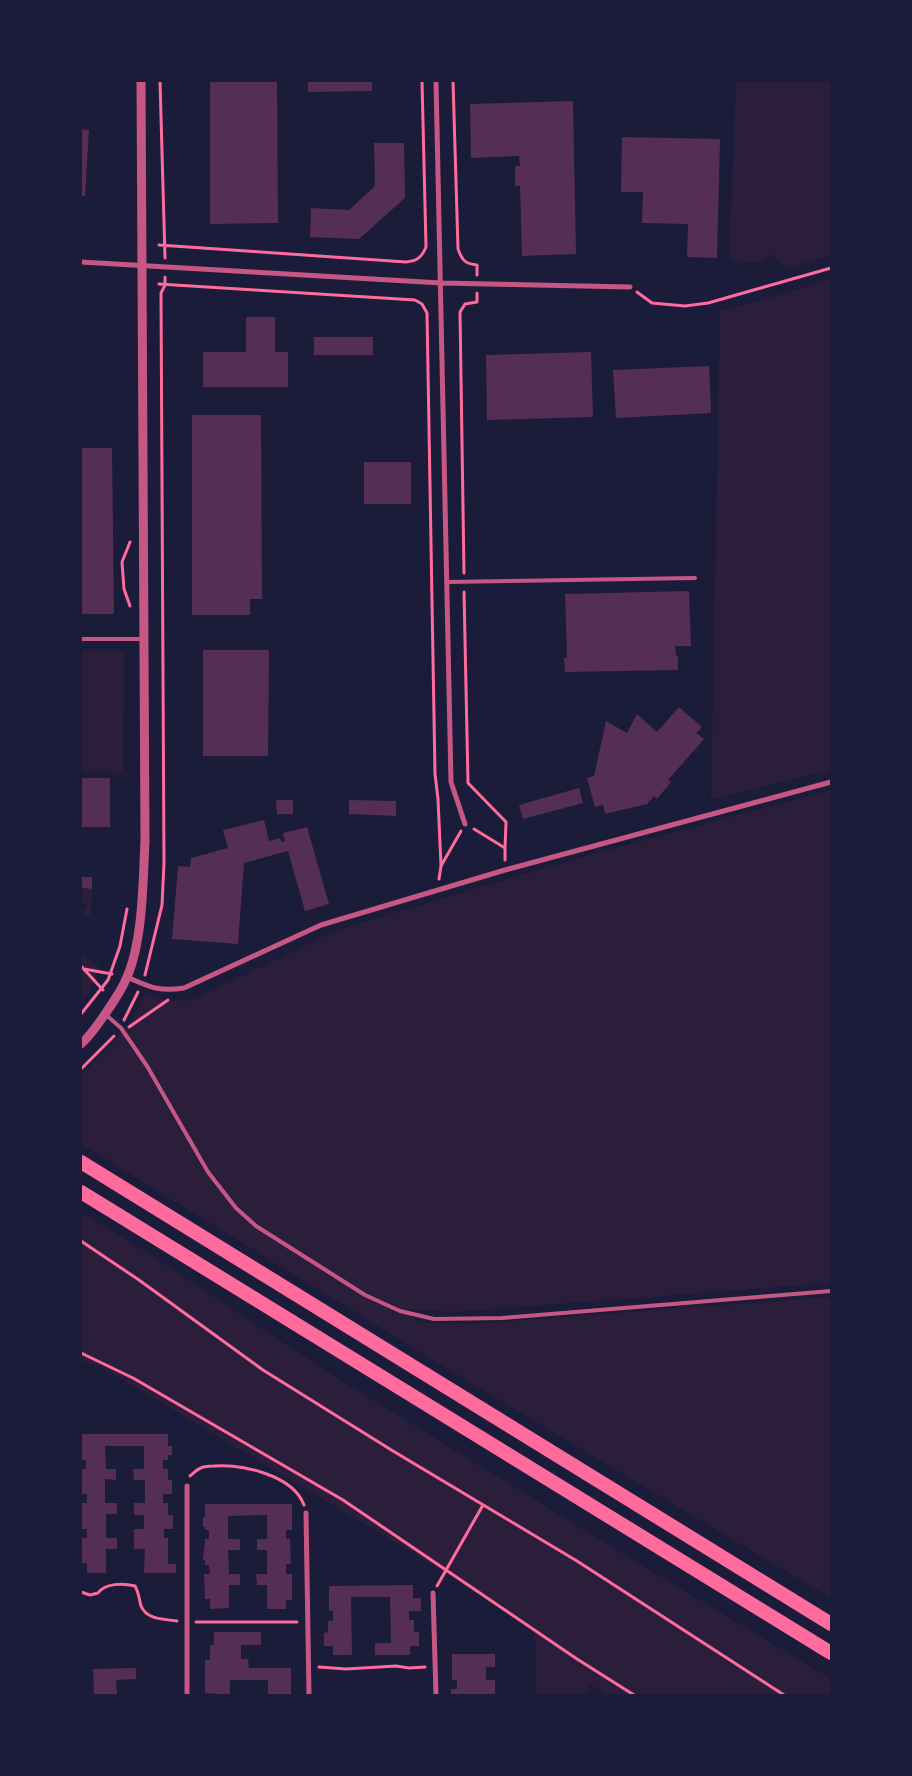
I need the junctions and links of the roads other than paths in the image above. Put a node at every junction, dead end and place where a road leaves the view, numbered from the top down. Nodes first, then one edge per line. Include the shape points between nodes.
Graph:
1 (141, 81) edge
2 (436, 81) edge
3 (81, 262) edge
4 (143, 266) junction
5 (441, 283) junction
6 (630, 287) road end
7 (695, 578) dead end
8 (448, 582) junction
9 (81, 639) edge
10 (143, 639) junction
11 (831, 782) edge
12 (465, 824) road end
13 (127, 977) junction
14 (105, 1014) junction
15 (81, 1044) edge
16 (81, 1162) edge
17 (81, 1192) edge
18 (831, 1291) edge
19 (187, 1486) road end
20 (306, 1513) road end
21 (433, 1593) road end
22 (831, 1624) edge
23 (831, 1653) edge
24 (187, 1695) edge
25 (309, 1695) edge
26 (436, 1695) edge

1 - 4 street
2 - 5 street
3 - 4 street
4 - 5 street
4 - 10 street
5 - 6 street
5 - 8 street
7 - 8 lane
8 - 12 street via 451,782
9 - 10 lane
10 - 13 street via 142,895 136,944
11 - 13 street via 505,870 321,925 184,988 155,989
13 - 14 street
14 - 15 street
14 - 18 lane via 121,1028 147,1066 208,1172 236,1208 256,1226 365,1296 400,1311 434,1318 502,1318
16 - 22 highway
17 - 23 highway
19 - 24 street
20 - 25 street
21 - 26 street

